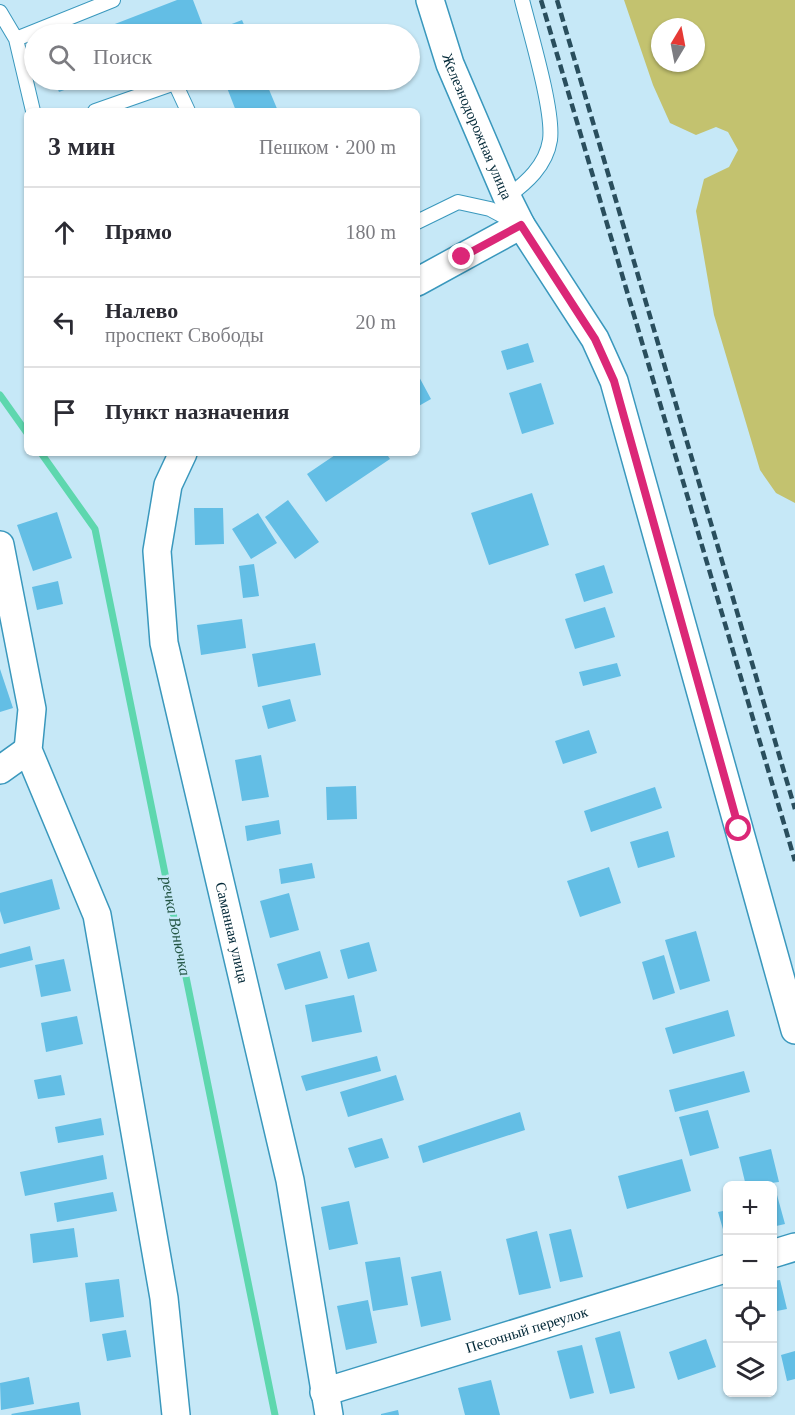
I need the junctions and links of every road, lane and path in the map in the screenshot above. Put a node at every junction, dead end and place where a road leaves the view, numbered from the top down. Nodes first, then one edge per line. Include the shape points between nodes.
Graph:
1 (113, 0) edge
2 (430, 0) edge
3 (522, 0) edge
4 (0, 12) edge
5 (53, 24) edge
6 (24, 36) edge
7 (16, 39) junction
8 (24, 73) edge
9 (28, 90) edge
10 (153, 90) edge
11 (179, 90) edge
12 (32, 108) edge
13 (103, 108) edge
14 (187, 108) edge
15 (507, 197) junction
16 (420, 221) edge
17 (521, 225) junction
18 (420, 280) edge
19 (182, 456) edge
20 (0, 545) edge
21 (28, 750) junction
22 (0, 770) edge
23 (795, 1030) edge
24 (795, 1247) edge
25 (777, 1252) edge
26 (723, 1270) edge
27 (326, 1403) edge
28 (176, 1415) edge

1 - 5 lane
2 - 15 street, Железнодорожная улица via 450,64
3 - 15 lane via 548,113 550,140 543,161 527,183
4 - 7 lane
6 - 7 lane
7 - 8 lane
9 - 12 lane
10 - 13 lane
11 - 14 lane
15 - 17 street, Железнодорожная улица
16 - 17 lane via 458,202 490,209
17 - 18 street
17 - 23 street, Железнодорожная улица via 595,339 614,381
19 - 27 street, Саманная улица via 168,485 157,550 164,643 290,1180
20 - 21 street via 32,709
21 - 22 street
21 - 28 street via 97,915 164,1298
24 - 25 street
26 - 27 street, Песочный переулок

